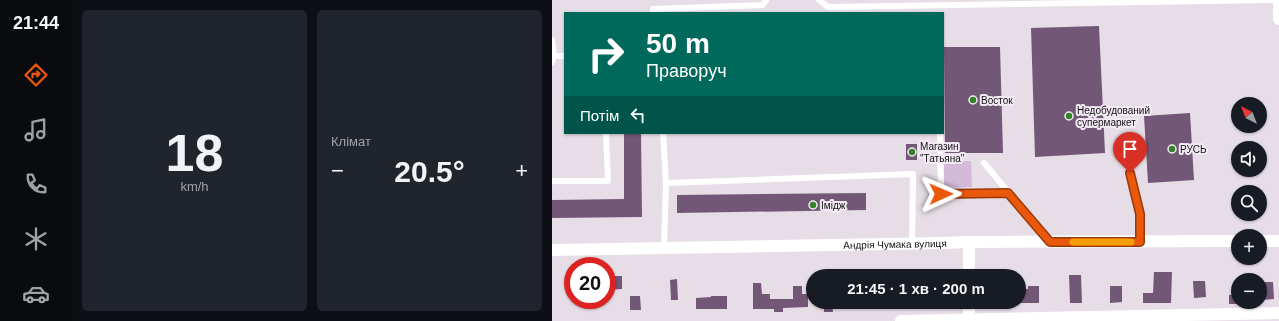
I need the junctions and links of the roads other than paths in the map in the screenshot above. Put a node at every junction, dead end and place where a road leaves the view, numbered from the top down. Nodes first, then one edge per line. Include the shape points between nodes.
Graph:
1 (766, 0) edge
2 (819, 0) edge
3 (1279, 0) edge
4 (943, 4) edge
5 (886, 6) junction
6 (653, 12) edge
7 (886, 12) edge
8 (1279, 20) edge
9 (552, 40) edge
10 (564, 56) edge
11 (553, 59) edge
12 (606, 134) edge
13 (663, 134) edge
14 (940, 134) edge
15 (984, 163) dead end
16 (1130, 173) dead end
17 (552, 181) edge
18 (666, 184) junction
19 (1008, 193) junction
20 (1231, 241) edge
21 (1267, 241) edge
22 (1279, 241) edge
23 (969, 242) junction
24 (1050, 242) junction
25 (1140, 242) junction
26 (912, 244) junction
27 (664, 248) junction
28 (552, 250) edge
29 (969, 269) edge
30 (969, 309) edge
31 (1279, 313) edge
32 (969, 320) edge
33 (901, 321) edge

1 - 6 lane via 763,5 653,9
2 - 5 lane via 828,7
3 - 4 lane
3 - 8 street
4 - 5 lane
5 - 7 lane
9 - 11 lane
10 - 11 lane
12 - 17 lane via 608,181
13 - 18 lane
14 - 19 lane via 941,194
15 - 19 lane
16 - 25 lane via 1140,214
18 - 26 lane via 913,174
18 - 27 lane
19 - 24 lane
20 - 25 street, Андрія Чумака вулиця
21 - 22 street
23 - 24 street, Андрія Чумака вулиця
23 - 26 street, Андрія Чумака вулиця
23 - 29 street
24 - 25 street, Андрія Чумака вулиця
26 - 27 street, Андрія Чумака вулиця
27 - 28 street, Андрія Чумака вулиця
30 - 32 street
31 - 32 street
32 - 33 street

